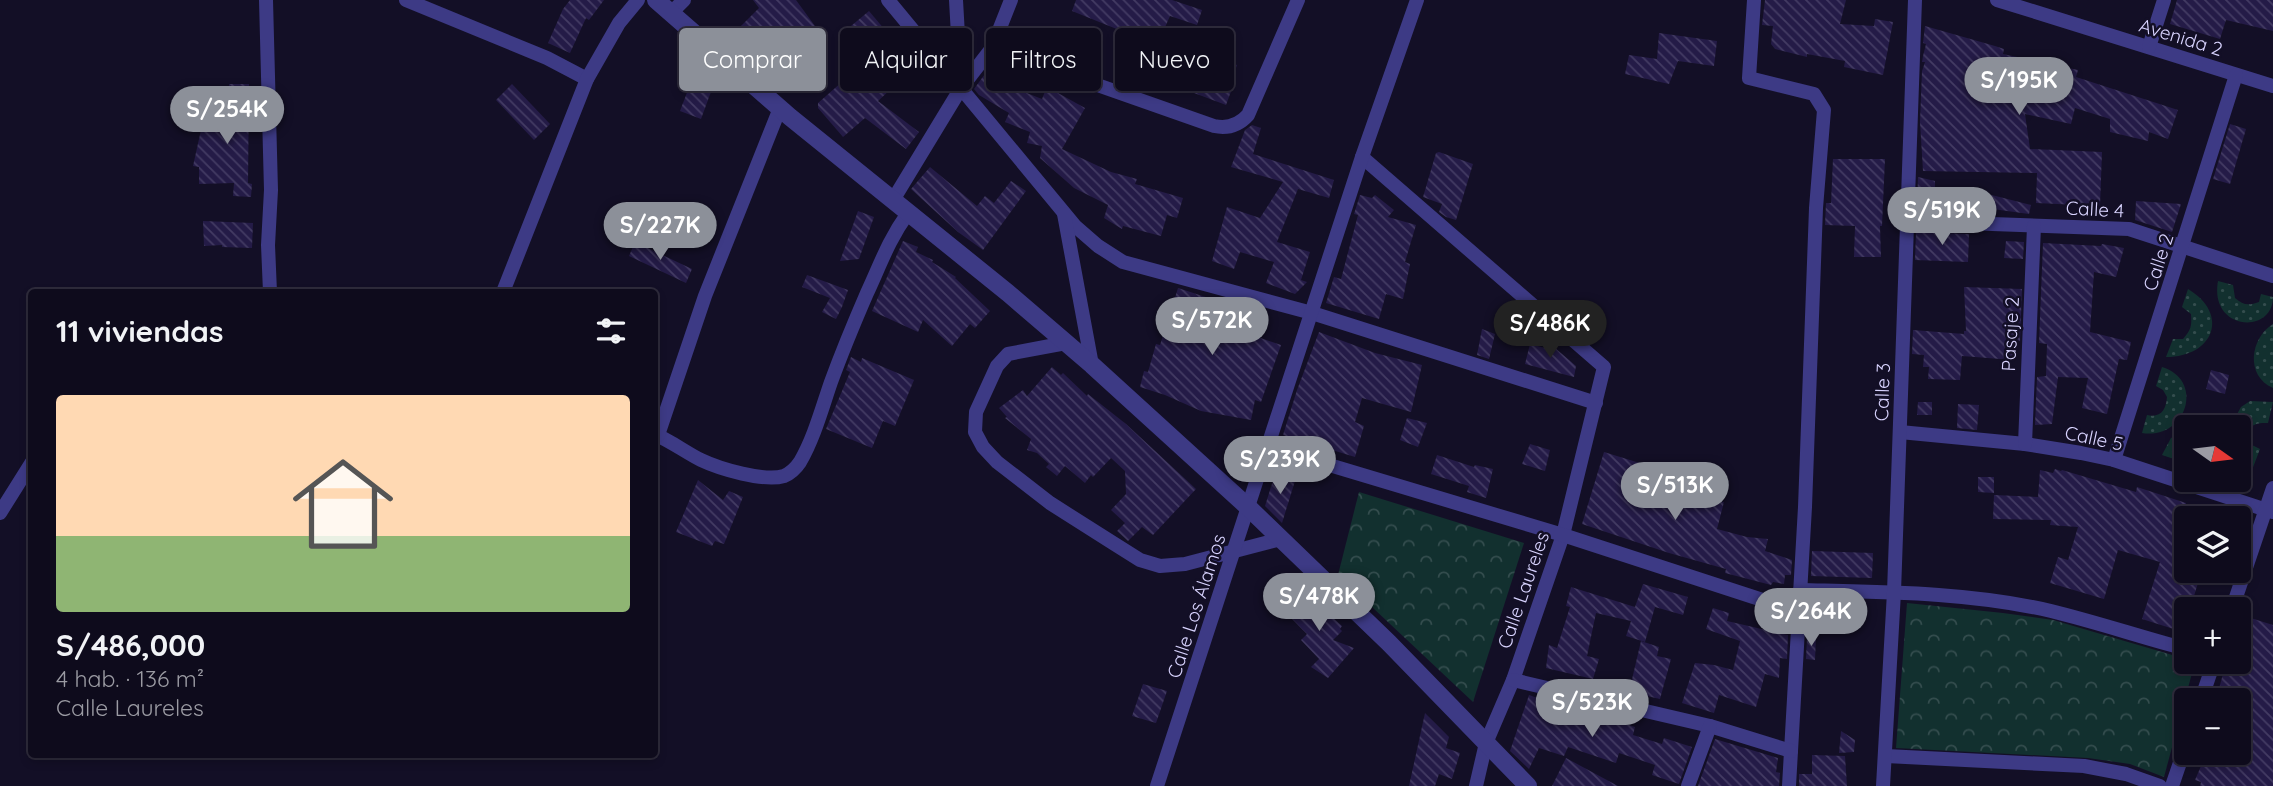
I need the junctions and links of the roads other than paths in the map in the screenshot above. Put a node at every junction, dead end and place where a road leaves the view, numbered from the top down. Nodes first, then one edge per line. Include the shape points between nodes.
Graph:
1 (266, 0) edge
2 (406, 0) edge
3 (638, 0) edge
4 (656, 0) edge
5 (684, 0) edge
6 (888, 0) edge
7 (956, 0) edge
8 (1011, 0) edge
9 (1298, 0) edge
10 (1416, 0) edge
11 (1754, 0) edge
12 (1915, 0) edge
13 (1997, 0) edge
14 (2164, 0) edge
15 (2021, 4) edge
16 (670, 14) junction
17 (911, 28) edge
18 (958, 28) edge
19 (1000, 28) edge
20 (2149, 47) junction
21 (986, 56) edge
22 (972, 74) edge
23 (2236, 75) junction
24 (587, 79) junction
25 (1101, 86) edge
26 (2273, 86) edge
27 (959, 91) edge
28 (963, 91) edge
29 (785, 113) junction
30 (1362, 158) junction
31 (893, 200) junction
32 (1063, 212) junction
33 (908, 213) junction
34 (1908, 221) junction
35 (2034, 226) junction
36 (2183, 247) junction
37 (2273, 276) edge
38 (270, 289) edge
39 (504, 289) edge
40 (1312, 313) junction
41 (1066, 343) junction
42 (1092, 365) junction
43 (1597, 403) junction
44 (658, 429) edge
45 (1900, 432) junction
46 (658, 436) edge
47 (2025, 444) junction
48 (1269, 447) junction
49 (2114, 460) junction
50 (28, 468) edge
51 (2273, 488) edge
52 (1249, 508) junction
53 (2269, 511) edge
54 (0, 513) edge
55 (1563, 535) junction
56 (1281, 539) junction
57 (1234, 550) junction
58 (1800, 590) junction
59 (1894, 592) junction
60 (2237, 597) edge
61 (1799, 610) junction
62 (2174, 646) edge
63 (1513, 680) junction
64 (1710, 726) junction
65 (1486, 743) junction
66 (1791, 751) junction
67 (1885, 756) junction
68 (2179, 765) edge
69 (1157, 786) edge
70 (1476, 786) edge
71 (1528, 786) edge
72 (1688, 786) edge
73 (1789, 786) edge
74 (1883, 786) edge
75 (2160, 786) edge
76 (2172, 786) edge

1 - 38 street
2 - 24 street
3 - 24 street
4 - 16 street
5 - 16 street
6 - 17 street
7 - 18 street
8 - 19 street
9 - 25 street via 1248,115 1238,124 1214,126
10 - 30 street, Calle Los Álamos
11 - 58 street via 1749,78 1814,94 1824,110
12 - 34 street, Calle 3
13 - 15 street, Avenida 2
14 - 20 street
15 - 20 street, Avenida 2
16 - 29 street
20 - 23 street, Avenida 2
21 - 22 street
23 - 26 street, Avenida 2
23 - 36 street, Calle 2
24 - 39 street
27 - 31 street
28 - 32 street
29 - 31 street
29 - 44 street via 705,296
30 - 40 street, Calle Los Álamos
30 - 43 street, Calle Laureles via 1604,367
31 - 33 street
32 - 40 street via 1098,246 1123,262
32 - 42 street
33 - 41 street
33 - 46 street via 883,253 794,470 775,477 741,472 702,460
34 - 35 street, Calle 4
34 - 45 street, Calle 3
35 - 36 street, Calle 4 via 2129,229
35 - 47 street, Pasaje 2
36 - 37 street, Calle 4
36 - 49 street, Calle 2
40 - 43 street
40 - 48 street, Calle Los Álamos
41 - 42 street
41 - 57 street via 1008,354 997,366 976,412 975,432 983,447 1050,502 1140,560 1160,566 1185,564
42 - 52 street
43 - 55 street, Calle Laureles
45 - 47 street, Calle 5
45 - 59 street, Calle 3
47 - 49 street, Calle 5
48 - 52 street, Calle Los Álamos
48 - 55 street
49 - 53 street, Calle 5
50 - 54 street
51 - 53 street
52 - 56 street
52 - 57 street, Calle Los Álamos
53 - 60 street
55 - 61 street
55 - 63 street, Calle Laureles
56 - 57 street
56 - 65 street
57 - 69 street, Calle Los Álamos
58 - 59 street
58 - 61 street
59 - 62 street via 2051,611
59 - 67 street, Calle 3
61 - 66 street
63 - 64 street
63 - 65 street, Calle Laureles
64 - 66 street
64 - 72 street
65 - 70 street, Calle Laureles
65 - 71 street
66 - 73 street
67 - 74 street, Calle 3
67 - 75 street via 2084,765
68 - 76 street

